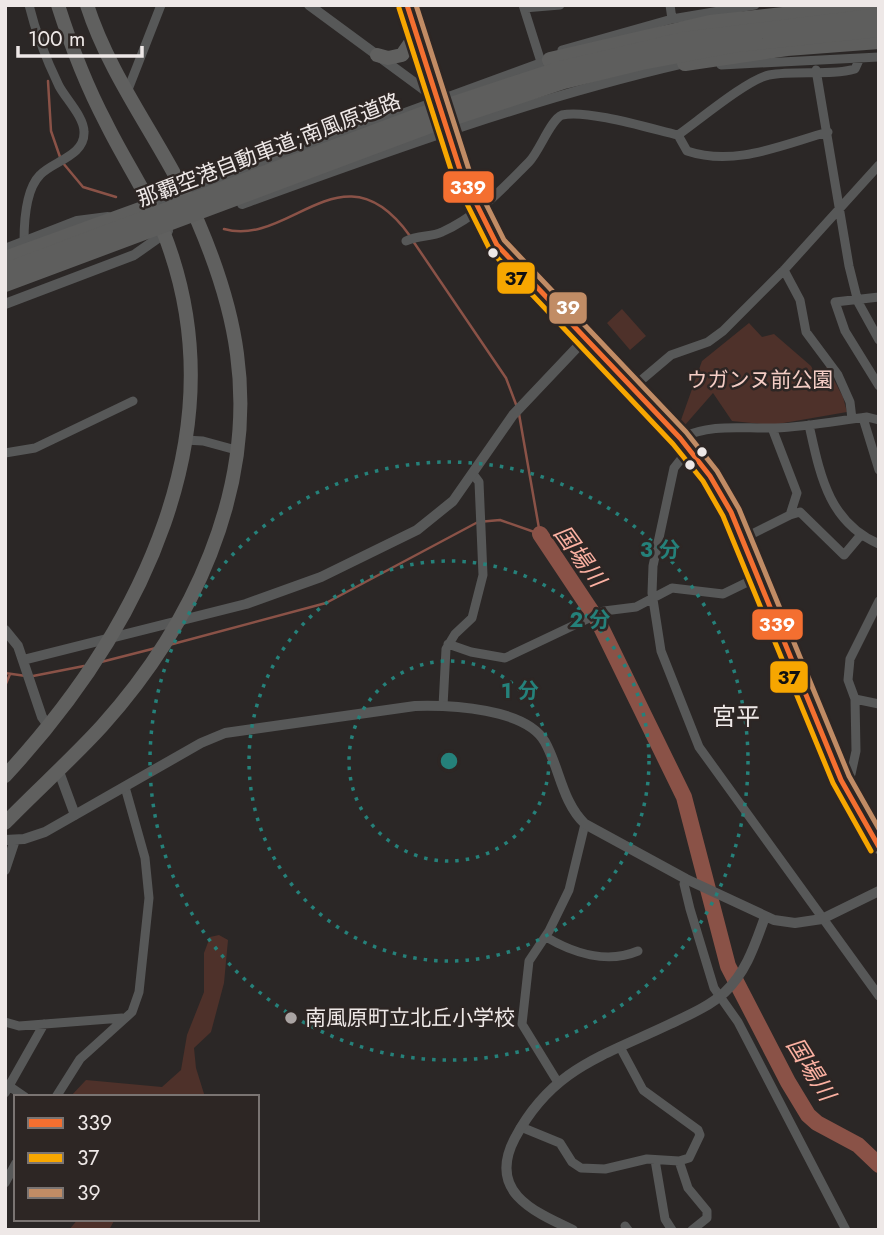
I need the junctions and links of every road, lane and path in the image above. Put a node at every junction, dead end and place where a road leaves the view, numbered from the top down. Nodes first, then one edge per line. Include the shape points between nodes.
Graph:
1 (29, 5) edge
2 (58, 5) edge
3 (87, 5) edge
4 (161, 5) edge
5 (309, 5) edge
6 (407, 5) edge
7 (560, 5) edge
8 (670, 5) edge
9 (873, 5) edge
10 (524, 7) edge
11 (752, 11) edge
12 (879, 16) edge
13 (672, 19) junction
14 (413, 23) junction
15 (877, 42) edge
16 (377, 55) junction
17 (860, 58) junction
18 (546, 61) junction
19 (685, 63) junction
20 (816, 70) junction
21 (127, 92) junction
22 (438, 100) junction
23 (448, 130) junction
24 (828, 132) junction
25 (678, 135) junction
26 (879, 165) edge
27 (184, 193) junction
28 (146, 208) junction
29 (840, 210) junction
30 (478, 212) junction
31 (197, 220) junction
32 (163, 233) junction
33 (408, 240) dead end
34 (24, 242) junction
35 (5, 249) edge
36 (5, 259) edge
37 (784, 270) junction
38 (5, 271) edge
39 (5, 284) edge
40 (5, 292) edge
41 (879, 297) edge
42 (857, 299) junction
43 (5, 304) edge
44 (585, 339) junction
45 (879, 340) edge
46 (879, 386) edge
47 (632, 388) junction
48 (133, 401) dead end
49 (863, 418) junction
50 (852, 419) junction
51 (879, 420) edge
52 (809, 425) junction
53 (772, 428) junction
54 (185, 440) junction
55 (685, 444) junction
56 (236, 450) junction
57 (5, 453) edge
58 (879, 470) edge
59 (473, 474) junction
60 (790, 515) junction
61 (860, 536) junction
62 (742, 538) junction
63 (879, 544) edge
64 (758, 577) junction
65 (653, 596) junction
66 (879, 601) edge
67 (179, 621) junction
68 (5, 630) edge
69 (111, 638) junction
70 (448, 644) junction
71 (24, 663) junction
72 (855, 699) junction
73 (879, 704) edge
74 (443, 706) junction
75 (49, 726) junction
76 (58, 769) junction
77 (5, 776) edge
78 (841, 780) junction
79 (125, 787) junction
80 (75, 815) junction
81 (5, 823) edge
82 (585, 824) junction
83 (10, 840) edge
84 (879, 847) edge
85 (5, 870) edge
86 (690, 881) junction
87 (879, 891) edge
88 (765, 917) junction
89 (822, 919) junction
90 (546, 937) junction
91 (638, 951) dead end
92 (723, 994) junction
93 (879, 996) edge
94 (122, 1018) junction
95 (5, 1022) edge
96 (44, 1024) junction
97 (620, 1047) junction
98 (557, 1081) junction
99 (6, 1088) edge
100 (57, 1095) edge
101 (521, 1127) junction
102 (655, 1160) junction
103 (679, 1161) junction
104 (14, 1167) edge
105 (5, 1183) edge
106 (573, 1230) edge
107 (672, 1230) edge
108 (692, 1230) edge
109 (846, 1230) edge

1 - 34 street via 36,35 85,137 80,147 40,175 31,189
2 - 28 highway via 78,65
3 - 21 highway
4 - 21 street
5 - 16 street
6 - 14 highway
7 - 10 street
8 - 13 street
9 - 11 highway
10 - 18 street
11 - 13 street
11 - 18 highway
12 - 38 highway, 那覇空港自動車道;南風原道路, bridge via 683,40 533,76
13 - 18 street via 558,51
14 - 16 highway via 414,39 402,55
14 - 22 highway
15 - 17 street
15 - 19 highway via 787,48
15 - 39 highway, 那覇空港自動車道;南風原道路, bridge via 738,44 564,81 428,126
16 - 22 street
17 - 19 street via 694,67
17 - 20 street via 855,69
18 - 22 street
19 - 23 street via 598,83
20 - 24 street
20 - 25 street via 759,78
21 - 27 highway
22 - 23 highway
22 - 27 street
23 - 30 highway
23 - 31 street
24 - 25 street via 736,158 709,158 687,151
24 - 29 street
25 - 30 street via 600,117 563,115 554,120 538,153
26 - 29 street
27 - 28 street
27 - 31 highway
28 - 32 highway
28 - 34 street via 85,218
28 - 36 highway
29 - 37 street
29 - 42 street
30 - 33 street via 438,234
30 - 44 highway via 507,257
31 - 32 street
31 - 56 highway via 224,294 235,343 240,391
32 - 40 highway
32 - 43 street via 122,260
32 - 54 highway via 180,284 189,346
34 - 35 street
37 - 47 street via 723,331 708,342 671,355
37 - 50 street via 800,300 806,332 842,384
41 - 42 street
42 - 45 street
42 - 46 street via 835,302 845,331
44 - 47 highway
44 - 59 street via 531,393
47 - 55 highway
48 - 57 street via 36,448
49 - 50 street
49 - 51 street
49 - 58 street
50 - 52 street
52 - 53 street
52 - 61 street via 827,496
53 - 55 street via 700,429
53 - 60 street via 797,493
54 - 56 street
54 - 69 highway via 158,545
55 - 62 highway via 721,495
55 - 65 street via 674,468 653,566
56 - 67 highway via 216,537
59 - 67 street via 442,512 401,539 284,591
59 - 70 street via 479,482 483,575 472,618
60 - 61 street via 800,512 844,555
60 - 62 street
61 - 63 street
62 - 64 highway
64 - 65 street via 723,594 672,588
64 - 78 highway
65 - 70 street via 636,607 604,611 505,658
65 - 89 street via 661,651 697,743
66 - 72 street via 850,659 848,680
67 - 69 street
67 - 76 highway via 103,725
68 - 71 street
69 - 71 street
69 - 75 highway
70 - 74 street
71 - 75 street
72 - 73 street
72 - 78 street via 856,751 851,774
74 - 79 street via 236,730 201,743
74 - 82 street via 530,726 545,743 569,803
75 - 77 highway
76 - 80 street
76 - 81 highway
78 - 84 highway
79 - 80 street
79 - 94 street via 145,858 149,898 139,992 132,1012
80 - 83 street via 37,836
82 - 86 street
82 - 90 street via 569,890
83 - 85 street
86 - 88 street
86 - 92 street via 684,884 690,909
87 - 89 street
88 - 89 street via 795,922
88 - 92 street via 744,969
89 - 93 street
90 - 91 street via 578,954 626,956
90 - 98 street via 529,961 521,1019
92 - 97 street
92 - 109 street
94 - 96 street
94 - 100 street via 80,1059
95 - 96 street
96 - 99 street
97 - 98 street
97 - 103 street via 643,1090 698,1130 692,1154
98 - 101 street
101 - 102 street via 561,1143 581,1168
101 - 106 street via 506,1167 513,1191 524,1205
102 - 103 street
102 - 107 street via 665,1219
103 - 108 street via 688,1188 708,1218
104 - 105 street

